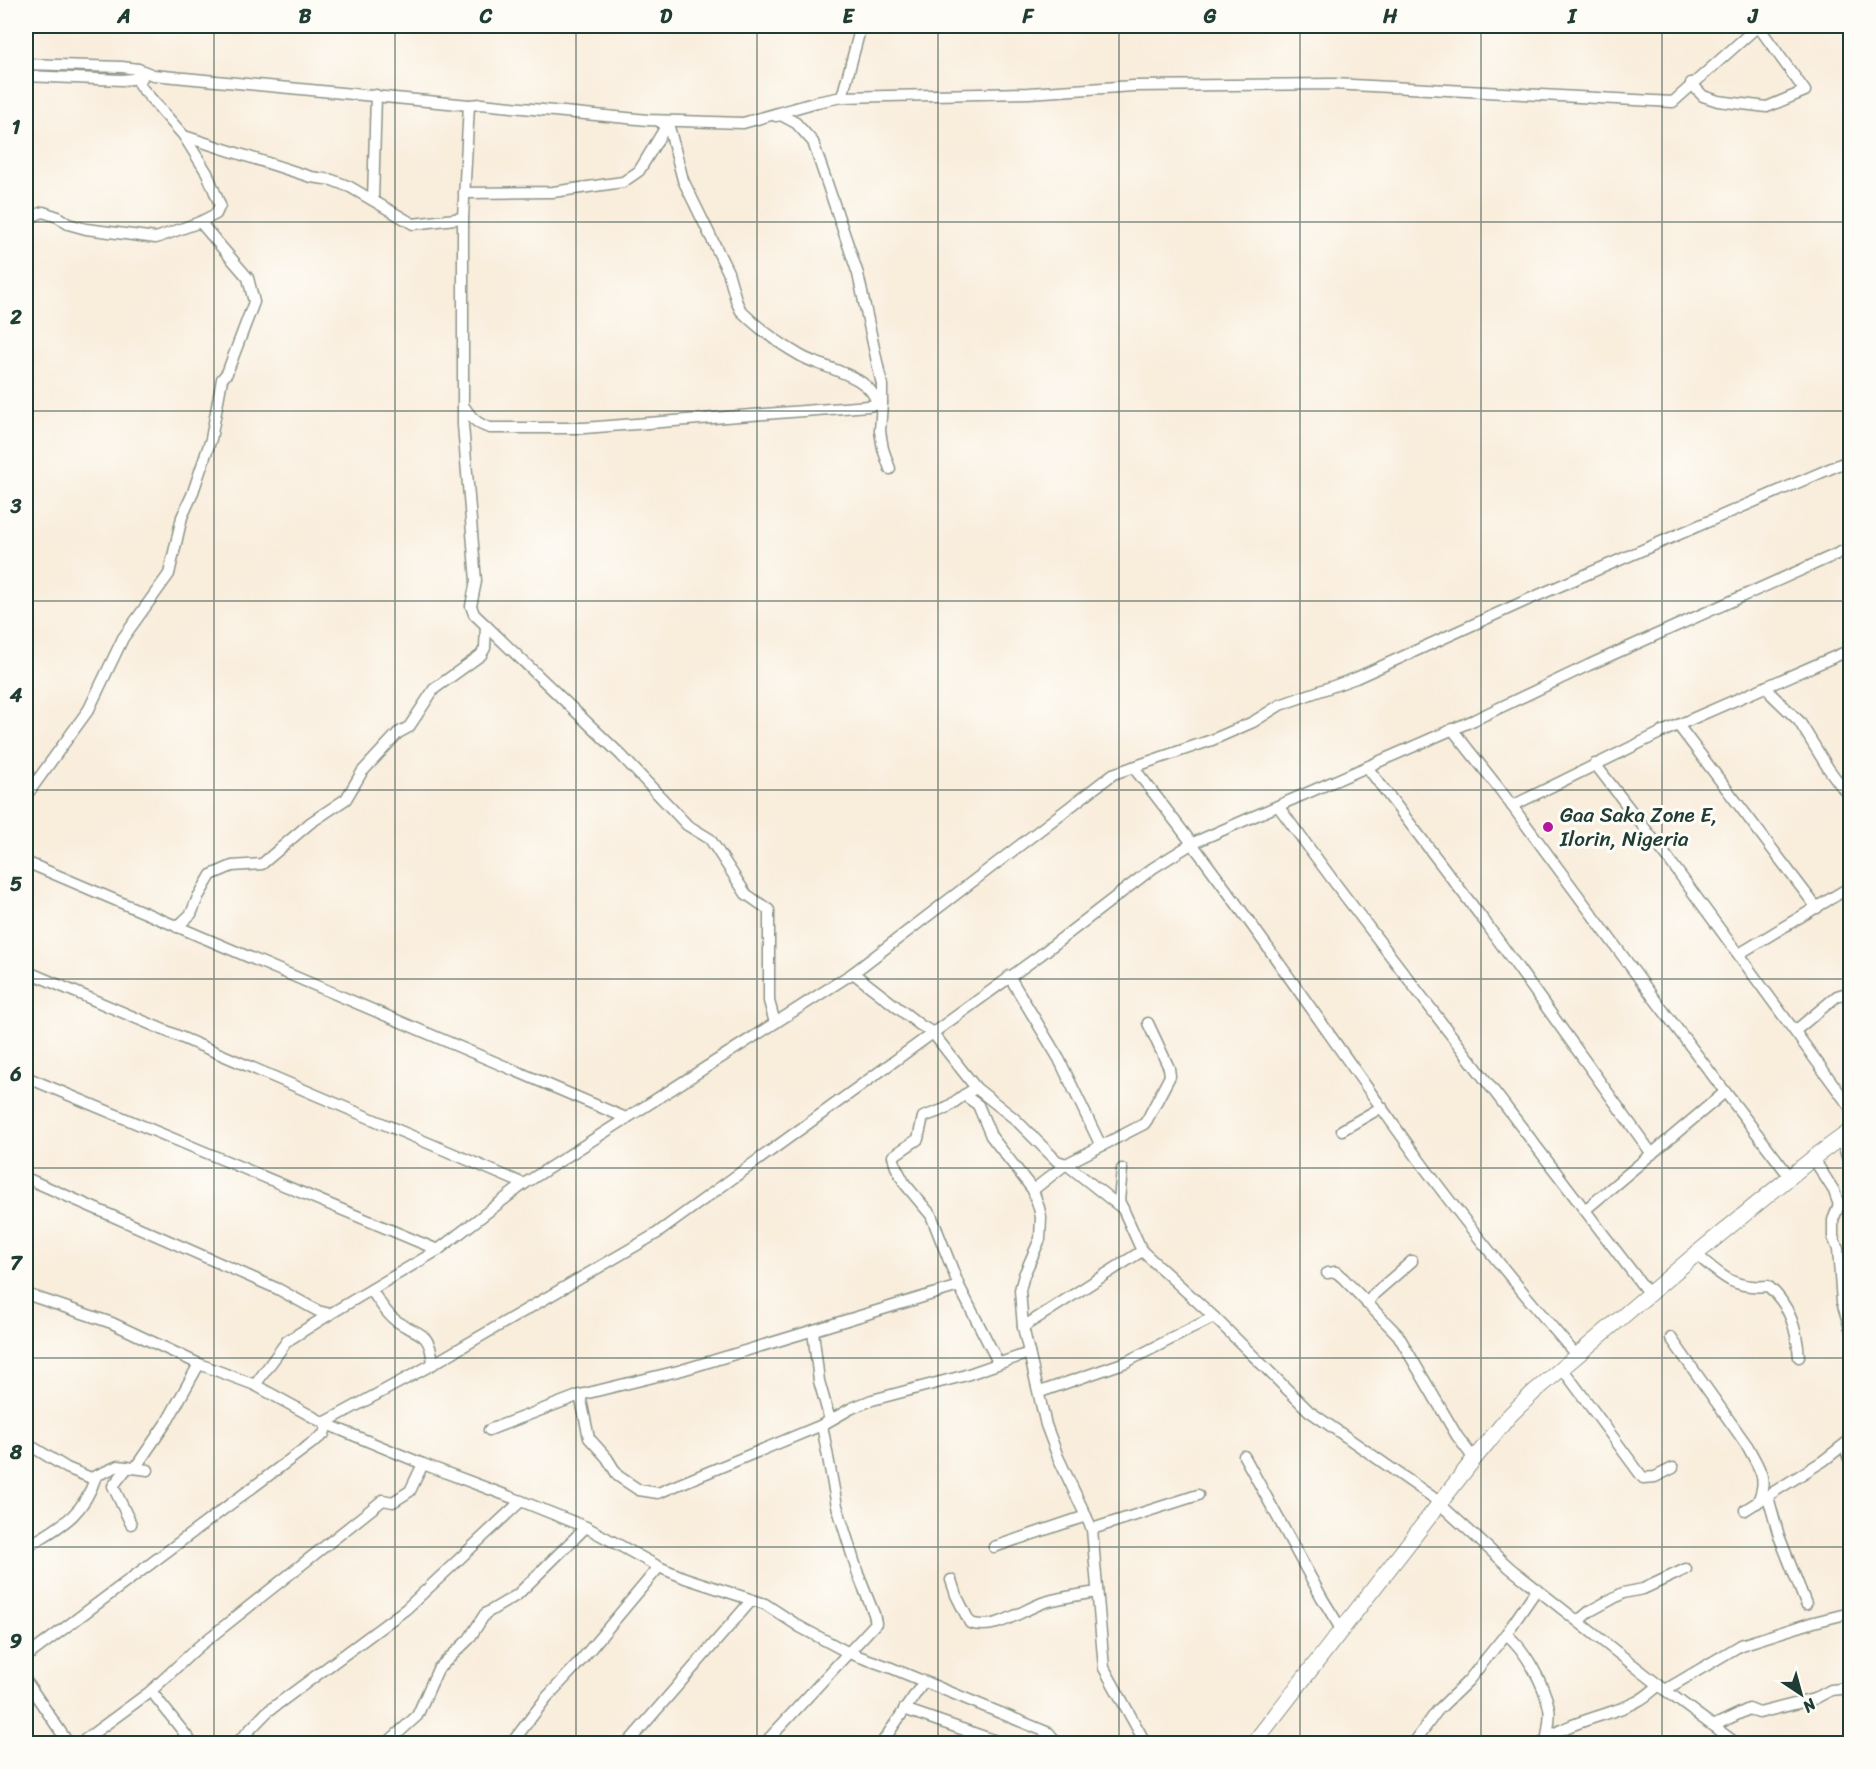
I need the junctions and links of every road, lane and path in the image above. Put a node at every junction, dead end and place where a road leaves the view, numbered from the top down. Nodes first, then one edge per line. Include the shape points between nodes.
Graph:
1 (861, 26) edge
2 (1758, 26) edge
3 (26, 64) edge
4 (138, 74) junction
5 (26, 76) edge
6 (1691, 83) junction
7 (376, 95) junction
8 (842, 98) junction
9 (469, 105) junction
10 (648, 120) junction
11 (668, 123) junction
12 (742, 123) junction
13 (184, 136) junction
14 (464, 193) junction
15 (373, 200) junction
16 (463, 218) junction
17 (26, 219) edge
18 (200, 222) junction
19 (879, 404) junction
20 (463, 405) junction
21 (1851, 460) edge
22 (890, 469) dead end
23 (1851, 548) edge
24 (486, 625) junction
25 (1851, 650) edge
26 (1767, 686) junction
27 (1678, 725) junction
28 (1452, 729) junction
29 (1595, 764) junction
30 (1367, 766) junction
31 (1133, 767) junction
32 (26, 796) edge
33 (1851, 798) edge
34 (1278, 806) junction
35 (1512, 806) junction
36 (1193, 843) junction
37 (26, 862) edge
38 (1851, 887) edge
39 (1817, 908) junction
40 (177, 927) junction
41 (1739, 954) junction
42 (26, 971) edge
43 (853, 973) junction
44 (1010, 976) junction
45 (1851, 992) edge
46 (776, 1023) junction
47 (1148, 1023) dead end
48 (1795, 1031) junction
49 (932, 1032) junction
50 (26, 1077) edge
51 (976, 1088) junction
52 (1725, 1092) junction
53 (964, 1095) junction
54 (1382, 1107) junction
55 (1851, 1107) edge
56 (627, 1118) junction
57 (1342, 1130) dead end
58 (1846, 1135) edge
59 (1101, 1146) junction
60 (1652, 1154) junction
61 (1813, 1158) junction
62 (1066, 1164) junction
63 (1851, 1166) edge
64 (1122, 1169) dead end
65 (1790, 1177) junction
66 (26, 1178) edge
67 (524, 1184) junction
68 (1032, 1190) junction
69 (1123, 1209) junction
70 (1585, 1210) junction
71 (438, 1251) junction
72 (1142, 1251) junction
73 (1696, 1254) junction
74 (1412, 1261) dead end
75 (1327, 1273) dead end
76 (959, 1286) junction
77 (371, 1290) junction
78 (26, 1294) edge
79 (1649, 1294) junction
80 (1366, 1304) junction
81 (330, 1314) junction
82 (1214, 1317) junction
83 (1023, 1327) junction
84 (1851, 1328) edge
85 (813, 1331) junction
86 (1671, 1338) dead end
87 (1029, 1353) junction
88 (1576, 1355) junction
89 (1799, 1357) dead end
90 (998, 1362) junction
91 (199, 1364) junction
92 (433, 1364) junction
93 (1562, 1368) junction
94 (255, 1384) junction
95 (1040, 1392) junction
96 (580, 1395) junction
97 (826, 1423) junction
98 (326, 1424) junction
99 (489, 1430) dead end
100 (26, 1443) edge
101 (1847, 1443) edge
102 (1244, 1456) dead end
103 (1474, 1459) junction
104 (1851, 1461) edge
105 (423, 1464) junction
106 (131, 1468) junction
107 (1673, 1468) dead end
108 (148, 1470) dead end
109 (96, 1476) junction
110 (113, 1486) junction
111 (92, 1488) junction
112 (1198, 1496) dead end
113 (1768, 1497) junction
114 (521, 1501) junction
115 (1439, 1503) junction
116 (1757, 1503) junction
117 (1745, 1510) dead end
118 (1086, 1516) junction
119 (131, 1524) dead end
120 (586, 1527) junction
121 (1092, 1529) junction
122 (28, 1545) edge
123 (994, 1547) dead end
124 (659, 1567) junction
125 (1686, 1569) dead end
126 (951, 1580) dead end
127 (1537, 1589) junction
128 (1097, 1592) junction
129 (751, 1601) junction
130 (1806, 1604) dead end
131 (1851, 1613) edge
132 (1578, 1621) junction
133 (1341, 1629) junction
134 (1506, 1634) junction
135 (849, 1653) junction
136 (26, 1657) edge
137 (26, 1682) edge
138 (923, 1683) junction
139 (1662, 1687) junction
140 (1851, 1688) edge
141 (151, 1691) junction
142 (904, 1709) junction
143 (1713, 1726) junction
144 (1416, 1740) dead end
145 (1544, 1740) edge
146 (69, 1743) edge
147 (79, 1743) edge
148 (193, 1743) edge
149 (237, 1743) edge
150 (386, 1743) edge
151 (511, 1743) edge
152 (627, 1743) edge
153 (764, 1743) edge
154 (880, 1743) edge
155 (1005, 1743) edge
156 (1058, 1743) edge
157 (1146, 1743) edge
158 (1253, 1743) edge
159 (1737, 1743) edge

1 - 8 street
2 - 6 street
2 - 6 street via 1804,91 1767,107 1718,101 1703,96
3 - 4 street
4 - 5 street
4 - 7 street
4 - 13 street via 146,95
6 - 8 street via 1673,102 1333,84 1133,86
7 - 9 street
7 - 15 street
8 - 12 street
9 - 10 street
9 - 14 street
10 - 11 street
10 - 12 street
11 - 14 street via 639,171 623,182 553,192
11 - 19 street via 683,180 728,272 741,311 802,357 860,383
12 - 19 street via 781,115 796,123 813,142 858,274 882,385
13 - 15 street via 311,177 332,180
13 - 18 street via 207,173 220,205 216,214
14 - 16 street
15 - 16 street via 413,224
16 - 20 street
17 - 18 street via 43,212 86,229 156,238
18 - 32 street via 248,278 254,302 222,379 211,439 182,517 169,574 123,638 89,709
19 - 20 street via 584,428 490,428 474,421
19 - 22 street via 883,449
20 - 24 street via 476,581 471,606
21 - 31 street via 1356,678 1280,705 1212,740
23 - 28 street
24 - 40 street via 481,655 434,689 409,727 398,733 362,772 346,799 310,823 262,864 232,866 211,874 191,914
24 - 46 street via 621,755 687,825 710,839 746,894 770,910 769,1002
25 - 26 street
26 - 27 street
26 - 33 street via 1799,721
27 - 29 street
27 - 39 street
28 - 30 street
28 - 35 street
29 - 35 street
29 - 41 street
30 - 34 street
30 - 60 street
31 - 36 street
31 - 43 street via 1113,774
34 - 36 street
34 - 70 street
35 - 52 street
36 - 44 street via 1153,868
36 - 54 street
37 - 40 street
38 - 39 street
39 - 41 street
40 - 56 street
41 - 48 street
42 - 67 street
43 - 46 street
43 - 49 street
44 - 49 street
44 - 59 street via 1059,1059
45 - 48 street via 1837,996
46 - 56 street
47 - 59 street via 1169,1068 1168,1082 1144,1124
48 - 55 street
49 - 51 street
49 - 92 street via 656,1234
50 - 71 street
51 - 53 street
51 - 62 street via 1015,1119 1057,1161
52 - 60 street
52 - 65 street
53 - 68 street via 978,1105 990,1136
53 - 76 street via 945,1109 923,1117 918,1139 893,1156 905,1184 931,1215
54 - 57 street
54 - 88 street via 1523,1294
56 - 67 street
58 - 61 street
58 - 63 street
59 - 62 street
60 - 70 street
61 - 65 street
61 - 84 street via 1839,1205 1833,1220 1833,1237 1838,1249 1842,1302
62 - 68 street
62 - 69 street
64 - 69 street via 1119,1201
65 - 73 street
66 - 81 street
67 - 71 street
68 - 83 street via 1041,1217 1041,1231 1021,1283
69 - 72 street
70 - 79 street
71 - 77 street
72 - 82 street
72 - 83 street
73 - 79 street
73 - 89 street via 1721,1276 1739,1285 1768,1286 1775,1293 1794,1324
74 - 80 street
75 - 80 street via 1336,1272
76 - 85 street
76 - 90 street
77 - 81 street
77 - 92 street via 394,1319 423,1334 432,1351
78 - 91 street via 112,1323
79 - 88 street
80 - 103 street via 1398,1335
81 - 94 street via 286,1341
82 - 95 street via 1126,1362
82 - 115 street via 1309,1411
83 - 87 street
85 - 96 street
85 - 97 street
86 - 116 street via 1757,1463 1763,1490
87 - 90 street
87 - 95 street
88 - 93 street
90 - 97 street via 963,1376 872,1400
91 - 94 street
91 - 106 street via 168,1420
92 - 98 street
93 - 103 street via 1510,1415
93 - 107 street via 1643,1478
94 - 98 street
95 - 118 street via 1046,1425
96 - 97 street via 589,1438 623,1481 653,1493
96 - 99 street
97 - 135 street via 837,1506 876,1623
98 - 105 street
98 - 136 street via 324,1434
100 - 109 street via 67,1468 91,1478
101 - 104 street
101 - 113 street
102 - 133 street
103 - 115 street
105 - 114 street
105 - 141 street via 410,1491 393,1502 383,1500 198,1647
106 - 108 street
106 - 109 street via 118,1466
106 - 110 street
109 - 111 street
110 - 111 street
110 - 119 street
111 - 122 street via 67,1523
112 - 121 street
113 - 116 street
113 - 130 street
114 - 120 street
114 - 149 street via 406,1609 267,1712
115 - 127 street
115 - 133 street
116 - 117 street
118 - 121 street
118 - 123 street
120 - 124 street
120 - 150 street via 517,1594 485,1614 470,1640 438,1670 417,1716
121 - 128 street
124 - 129 street
124 - 151 street
125 - 132 street via 1643,1589 1623,1593
126 - 128 street via 970,1623 978,1626 1018,1615 1044,1602
127 - 132 street
127 - 134 street
128 - 157 street via 1104,1668
129 - 135 street via 765,1604
129 - 152 street
131 - 139 street via 1740,1646
132 - 139 street
133 - 158 street
134 - 144 street
134 - 145 street via 1527,1660 1544,1693 1550,1719
135 - 138 street
135 - 153 street
137 - 146 street
138 - 142 street
138 - 156 street via 1049,1733
139 - 143 street
139 - 145 street via 1638,1702
140 - 143 street via 1831,1690 1814,1699 1759,1713 1749,1709
141 - 147 street
141 - 148 street
142 - 154 street
142 - 155 street
143 - 159 street

